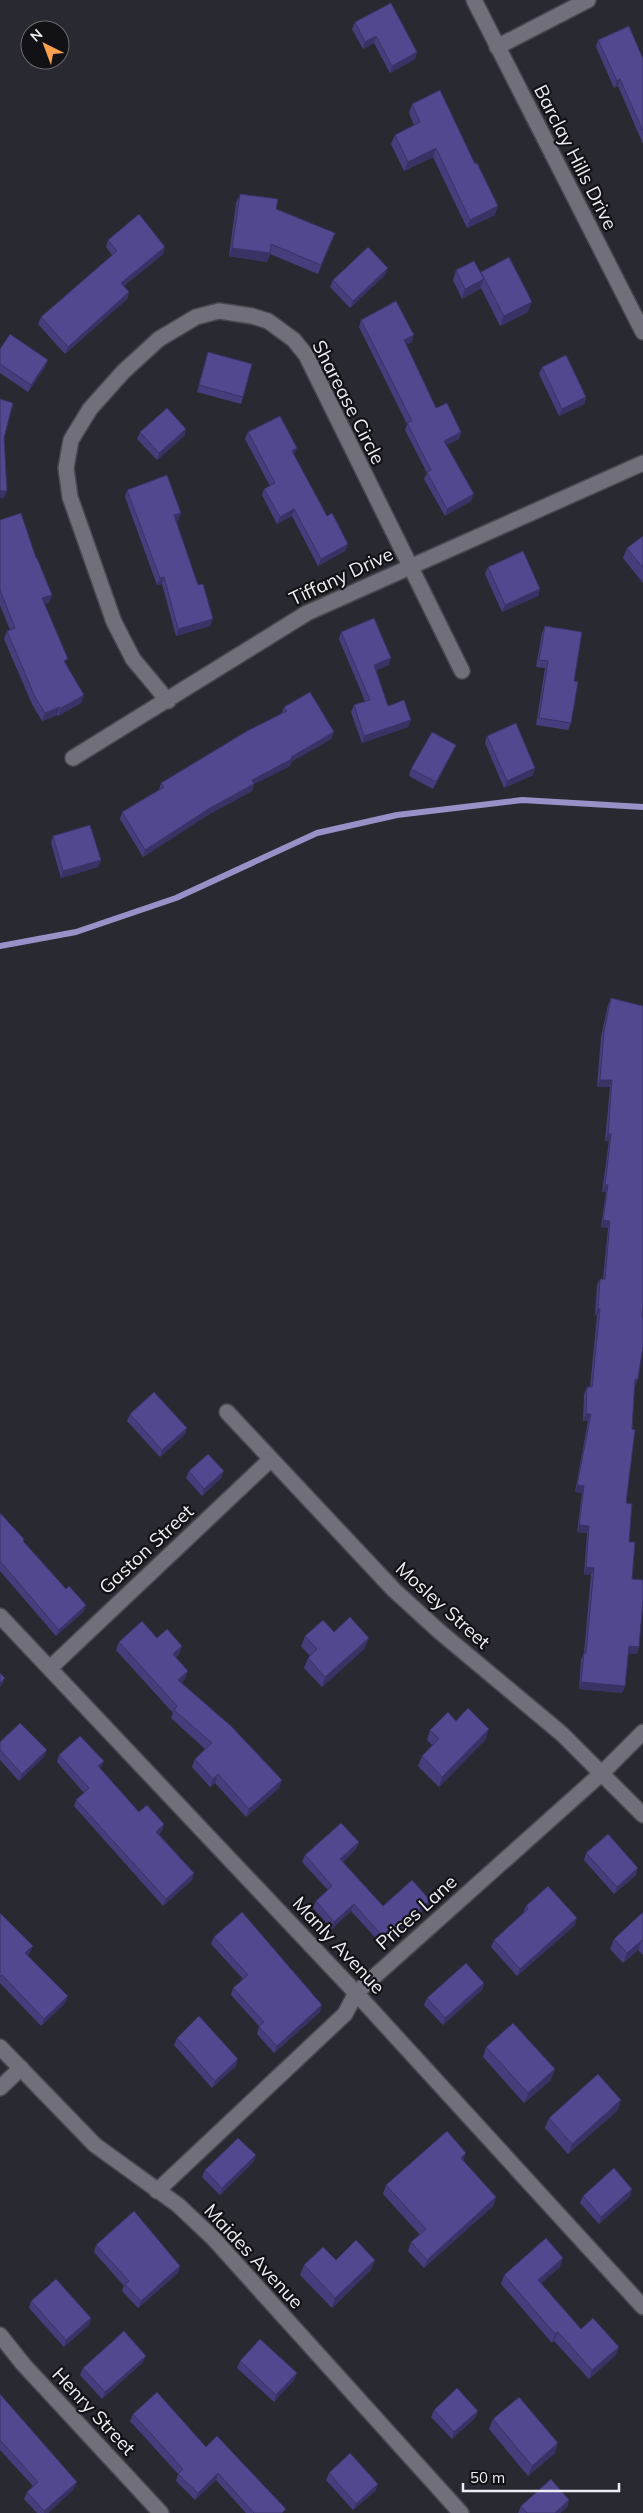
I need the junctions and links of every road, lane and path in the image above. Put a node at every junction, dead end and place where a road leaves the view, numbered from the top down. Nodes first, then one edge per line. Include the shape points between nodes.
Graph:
1 (474, 0) edge
2 (588, 0) edge
3 (498, 47) junction
4 (643, 332) edge
5 (643, 463) edge
6 (409, 566) junction
7 (462, 671) dead end
8 (168, 700) junction
9 (73, 758) dead end
10 (227, 1412) dead end
11 (270, 1460) junction
12 (0, 1616) edge
13 (50, 1668) junction
14 (643, 1732) edge
15 (602, 1772) junction
16 (643, 1815) edge
17 (356, 1992) junction
18 (0, 2047) edge
19 (21, 2068) junction
20 (0, 2088) edge
21 (157, 2191) junction
22 (643, 2306) edge
23 (0, 2335) edge
24 (161, 2513) edge
25 (461, 2513) edge

1 - 3 street, Barclay Hills Drive
2 - 3 street
3 - 4 street, Barclay Hills Drive
5 - 6 street, Tiffany Drive
6 - 7 street, Sharease Circle
6 - 8 street, Tiffany Drive via 307,613
6 - 8 street, Sharease Circle via 306,355 294,340 268,321 252,316 212,312 182,323 123,372 90,409 71,440 66,468 70,497 114,622 133,659
8 - 9 street, Tiffany Drive
10 - 11 street, Mosley Street
11 - 13 street, Gaston Street
11 - 15 street, Mosley Street via 401,1597 536,1711
12 - 13 street, Manly Avenue
13 - 17 street, Manly Avenue
14 - 15 street, Prices Lane
15 - 16 street, Mosley Street
15 - 17 street, Prices Lane
17 - 21 street, Prices Lane via 345,2014
17 - 22 street, Manly Avenue
18 - 19 street, Maides Avenue
19 - 20 street
19 - 21 street, Maides Avenue via 95,2145
21 - 25 street, Maides Avenue via 214,2238
23 - 24 street, Henry Street

